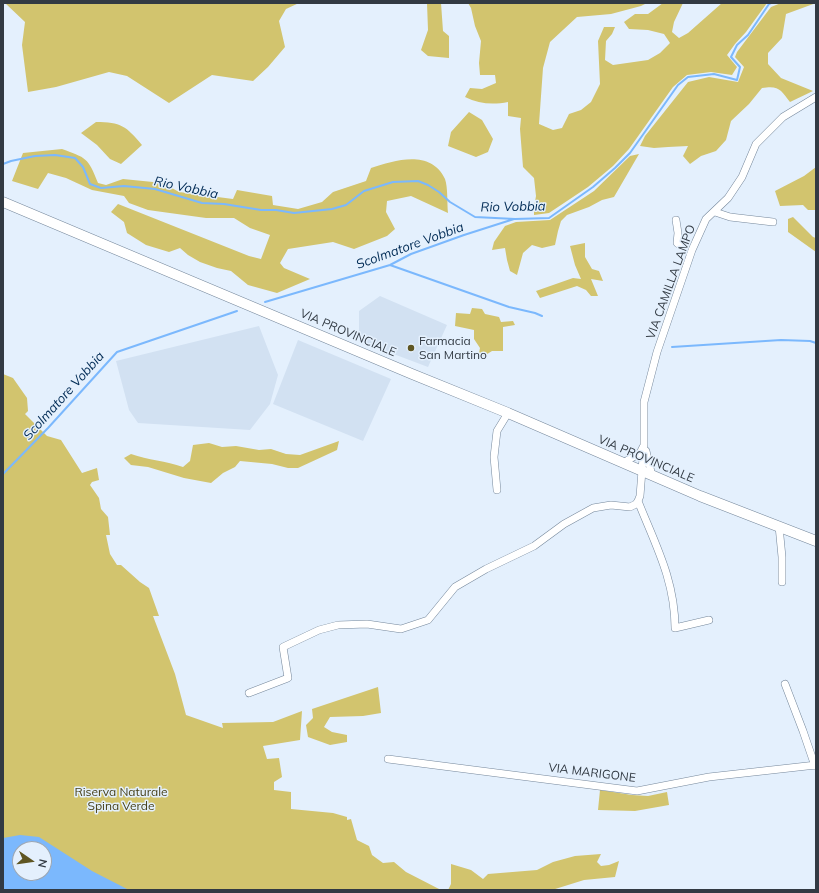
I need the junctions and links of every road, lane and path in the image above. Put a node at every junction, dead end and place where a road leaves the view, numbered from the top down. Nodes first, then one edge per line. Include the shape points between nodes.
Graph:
1 (816, 97) edge
2 (3, 202) edge
3 (715, 212) junction
4 (676, 220) dead end
5 (773, 222) dead end
6 (680, 245) dead end
7 (508, 413) junction
8 (644, 445) junction
9 (623, 463) junction
10 (642, 471) junction
11 (652, 476) junction
12 (497, 490) dead end
13 (638, 501) junction
14 (780, 526) junction
15 (816, 541) edge
16 (782, 582) dead end
17 (709, 620) dead end
18 (785, 684) dead end
19 (249, 693) dead end
20 (388, 759) dead end
21 (815, 765) edge

1 - 3 street, VIA CAMILLA LAMPO via 783,117 756,144 742,177
2 - 7 main road, VIA PROVINCIALE
3 - 5 street via 730,217
3 - 8 street, VIA CAMILLA LAMPO via 706,219 690,249 657,352 644,402
4 - 6 street via 677,243
7 - 9 main road, VIA PROVINCIALE
7 - 12 street via 497,431 494,457
8 - 9 street via 640,453
8 - 10 street, VIA CAMILLA LAMPO
8 - 11 street
9 - 10 main road, VIA PROVINCIALE
10 - 11 main road, VIA PROVINCIALE
10 - 13 street, VIA CAMILLA LAMPO
11 - 14 main road, VIA PROVINCIALE
13 - 17 street via 671,585 675,628
13 - 19 street via 630,507 611,505 593,508 564,524 534,546 455,587 428,620 401,629 367,624 338,625 319,630 283,647 288,678
14 - 15 main road, VIA PROVINCIALE
14 - 16 street
18 - 21 street
20 - 21 street, VIA MARIGONE via 637,791 709,777

